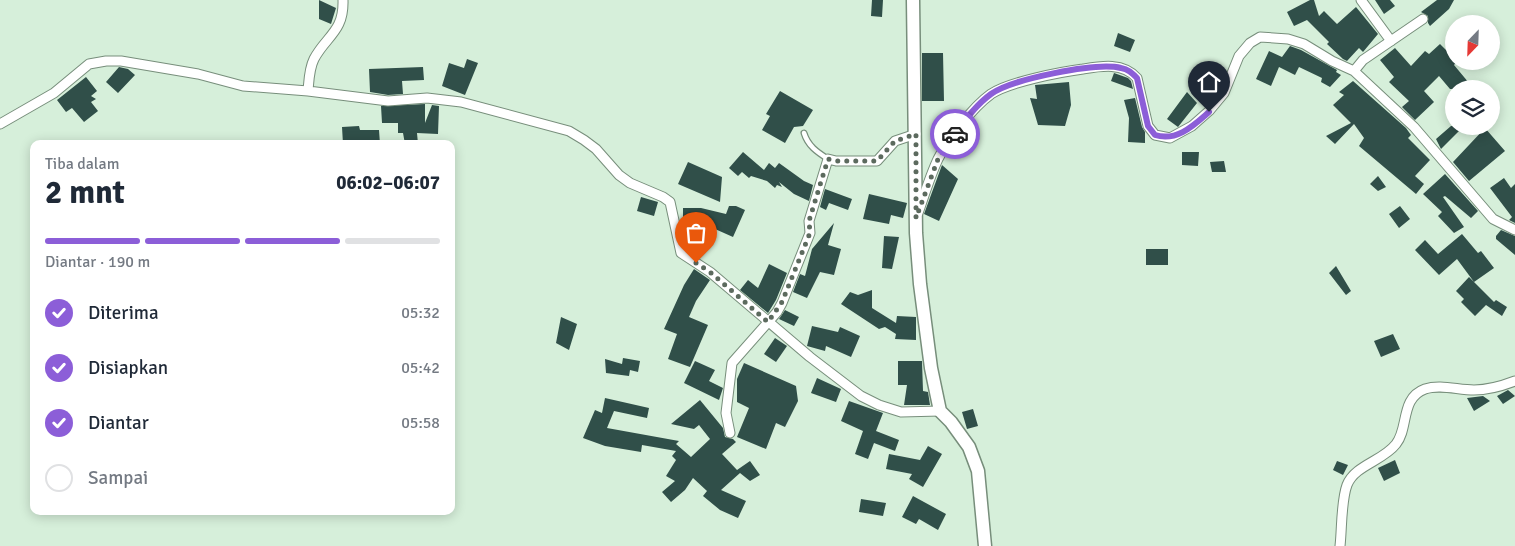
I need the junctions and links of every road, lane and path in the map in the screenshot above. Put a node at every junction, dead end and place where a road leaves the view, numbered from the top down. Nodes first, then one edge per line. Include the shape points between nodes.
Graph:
1 (343, 0) edge
2 (913, 0) edge
3 (1361, 0) edge
4 (1422, 19) dead end
5 (1391, 41) junction
6 (1354, 71) junction
7 (308, 91) junction
8 (0, 124) edge
9 (804, 133) dead end
10 (916, 134) junction
11 (828, 159) junction
12 (916, 218) junction
13 (1515, 230) edge
14 (768, 322) junction
15 (1515, 381) edge
16 (940, 411) junction
17 (730, 433) dead end
18 (985, 546) edge
19 (1340, 546) edge

1 - 7 street via 341,21 313,62
2 - 10 street
3 - 5 street
4 - 5 street
5 - 6 street via 1363,60
6 - 12 street via 1288,38 1260,37 1239,56 1224,93 1209,112 1170,138 1151,132 1137,78 1122,68 1104,66 1056,72 1003,88 972,110 938,159
6 - 13 street via 1414,127 1493,219
7 - 8 street via 243,86 198,74 106,61 89,64 54,92
7 - 14 street via 388,101 427,98 461,102 568,131 596,149 630,183 670,202 681,253 710,272
9 - 11 lane via 811,146
10 - 11 street via 895,141 877,161
10 - 12 street
11 - 14 street via 809,221 810,233 782,302
12 - 16 street via 920,284
14 - 16 street via 861,396 901,412
14 - 17 street via 732,363 726,413
15 - 19 street via 1494,388 1435,388 1418,392 1404,415 1398,442 1356,472 1348,483
16 - 18 street via 969,447 978,471

